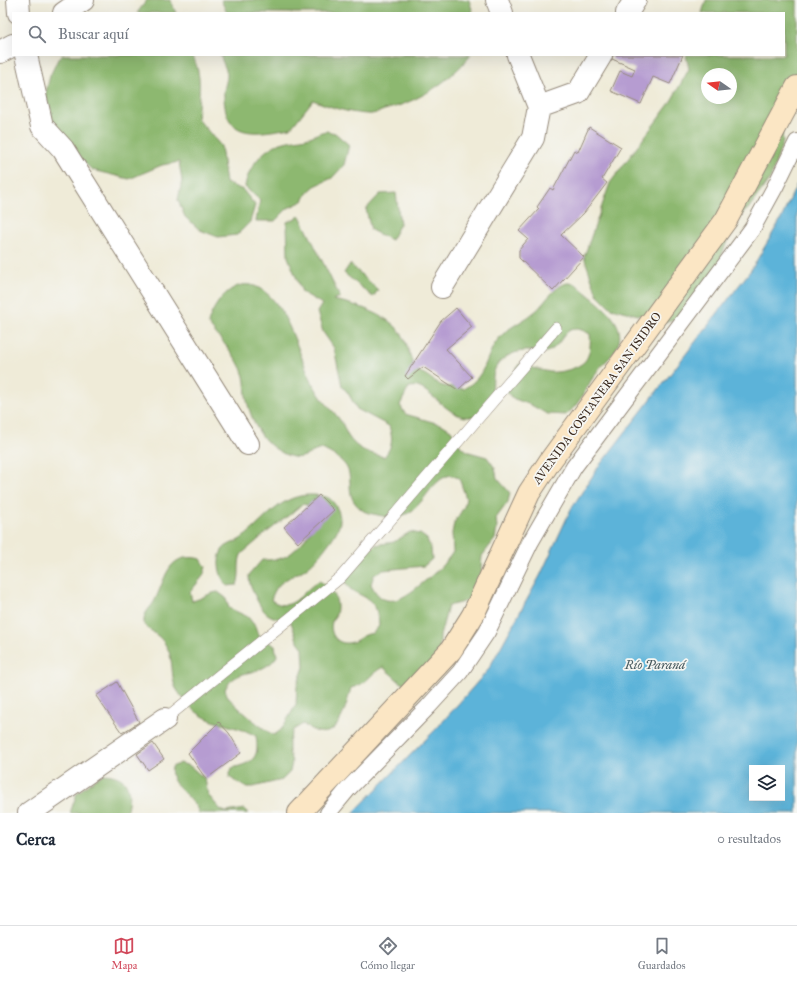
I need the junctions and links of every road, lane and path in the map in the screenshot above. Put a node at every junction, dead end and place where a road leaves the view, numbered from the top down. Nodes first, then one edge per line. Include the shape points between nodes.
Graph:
1 (18, 0) edge
2 (83, 0) edge
3 (497, 0) edge
4 (635, 0) edge
5 (19, 12) edge
6 (65, 12) edge
7 (502, 12) edge
8 (628, 12) edge
9 (12, 46) edge
10 (0, 52) edge
11 (26, 56) edge
12 (518, 56) edge
13 (600, 56) edge
14 (797, 87) edge
15 (539, 107) junction
16 (797, 142) edge
17 (442, 287) dead end
18 (556, 328) dead end
19 (248, 444) dead end
20 (165, 719) joint
21 (29, 813) edge
22 (299, 813) edge
23 (328, 813) edge

1 - 5 street
2 - 6 street
3 - 7 street
4 - 8 street
9 - 10 street
11 - 19 street via 42,126 63,149
12 - 15 street
13 - 15 street via 578,93
14 - 22 main road, AVENIDA COSTANERA SAN ISIDRO via 726,220 558,449 529,493 473,615 451,650
15 - 17 street via 533,138
16 - 23 street via 752,229 574,467 530,543 488,632 460,672
18 - 20 lane via 341,577
20 - 21 street

